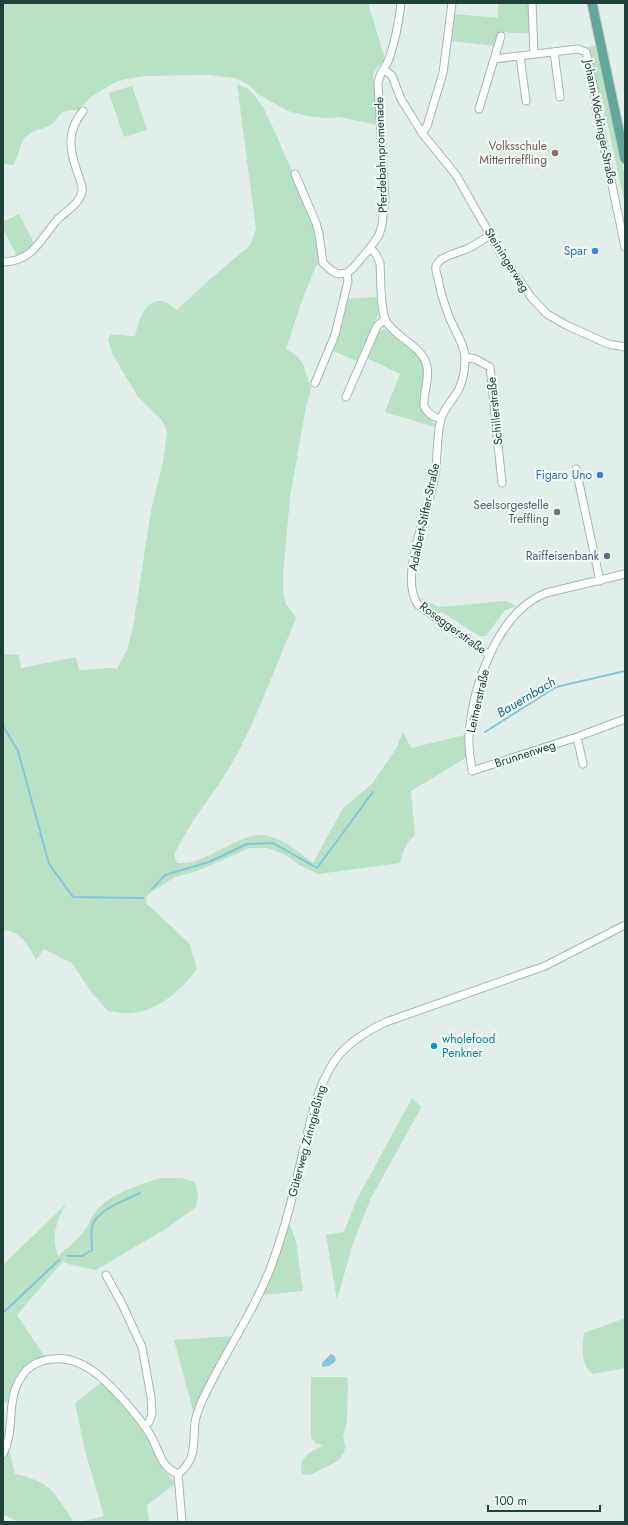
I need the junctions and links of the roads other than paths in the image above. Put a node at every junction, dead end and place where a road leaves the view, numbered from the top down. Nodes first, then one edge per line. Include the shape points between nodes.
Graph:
1 (401, 3) edge
2 (452, 3) edge
3 (532, 3) edge
4 (592, 3) edge
5 (502, 36) dead end
6 (554, 52) junction
7 (534, 54) junction
8 (520, 56) junction
9 (494, 59) junction
10 (385, 70) junction
11 (560, 97) dead end
12 (526, 101) dead end
13 (479, 109) dead end
14 (83, 111) dead end
15 (422, 133) junction
16 (625, 159) edge
17 (295, 174) dead end
18 (490, 235) junction
19 (625, 247) edge
20 (370, 248) junction
21 (3, 262) edge
22 (347, 273) junction
23 (385, 319) junction
24 (625, 347) edge
25 (465, 357) junction
26 (315, 383) dead end
27 (346, 398) dead end
28 (441, 419) junction
29 (576, 469) dead end
30 (502, 483) dead end
31 (625, 574) edge
32 (600, 581) junction
33 (416, 601) joint
34 (490, 655) junction
35 (625, 719) edge
36 (577, 737) junction
37 (583, 764) dead end
38 (472, 770) joint
39 (625, 925) edge
40 (106, 1274) dead end
41 (144, 1426) junction
42 (3, 1454) edge
43 (178, 1474) junction
44 (182, 1522) edge

1 - 10 street, Pferdebahnpromenade via 396,36
2 - 15 street via 442,78 427,126
3 - 7 street
4 - 16 main road
5 - 9 street
6 - 7 street, Johann-Wöckinger-Straße
6 - 11 street
6 - 19 street, Johann-Wöckinger-Straße via 578,49 584,50 587,55
7 - 8 street, Johann-Wöckinger-Straße
8 - 9 street, Johann-Wöckinger-Straße
8 - 12 street
9 - 13 street
10 - 15 street, Steiningerweg via 392,76 401,99
10 - 20 street, Pferdebahnpromenade via 379,76 378,84 384,209 379,235
14 - 21 street via 75,122 71,136 73,157 82,186 79,199 33,251 17,260
15 - 18 street, Steiningerweg via 456,175
17 - 22 street via 316,223 323,263 338,274
18 - 24 street, Steiningerweg via 522,287 547,314 608,344
18 - 25 street, Adalbert-Stifter-Straße via 468,249 444,257 436,267 438,284
20 - 22 street, Pferdebahnpromenade
20 - 23 street via 380,263
22 - 26 street via 348,280 334,335
23 - 27 street via 377,326
23 - 28 street via 391,328 424,358 427,369 425,410
25 - 28 street, Adalbert-Stifter-Straße via 459,389
25 - 30 street, Schillerstraße via 490,367
28 - 33 street, Adalbert-Stifter-Straße via 435,476 412,573
29 - 32 street
31 - 32 street, Leitnerstraße
32 - 34 street, Leitnerstraße via 546,593 528,602 511,620
33 - 34 street, Roseggerstraße via 418,605
34 - 38 street, Leitnerstraße via 478,689 469,738
35 - 36 street, Brunnenweg
36 - 37 street
36 - 38 street, Brunnenweg
39 - 43 street, Güterweg Zinngießing via 544,966 368,1030 339,1055 330,1068 317,1098 289,1210 272,1264 202,1401 196,1420 192,1456 185,1469
40 - 41 street via 142,1346 152,1414
41 - 42 street via 117,1392 91,1370 71,1360 45,1360 29,1368 17,1384 11,1406 9,1440
41 - 43 street via 166,1466
43 - 44 street

